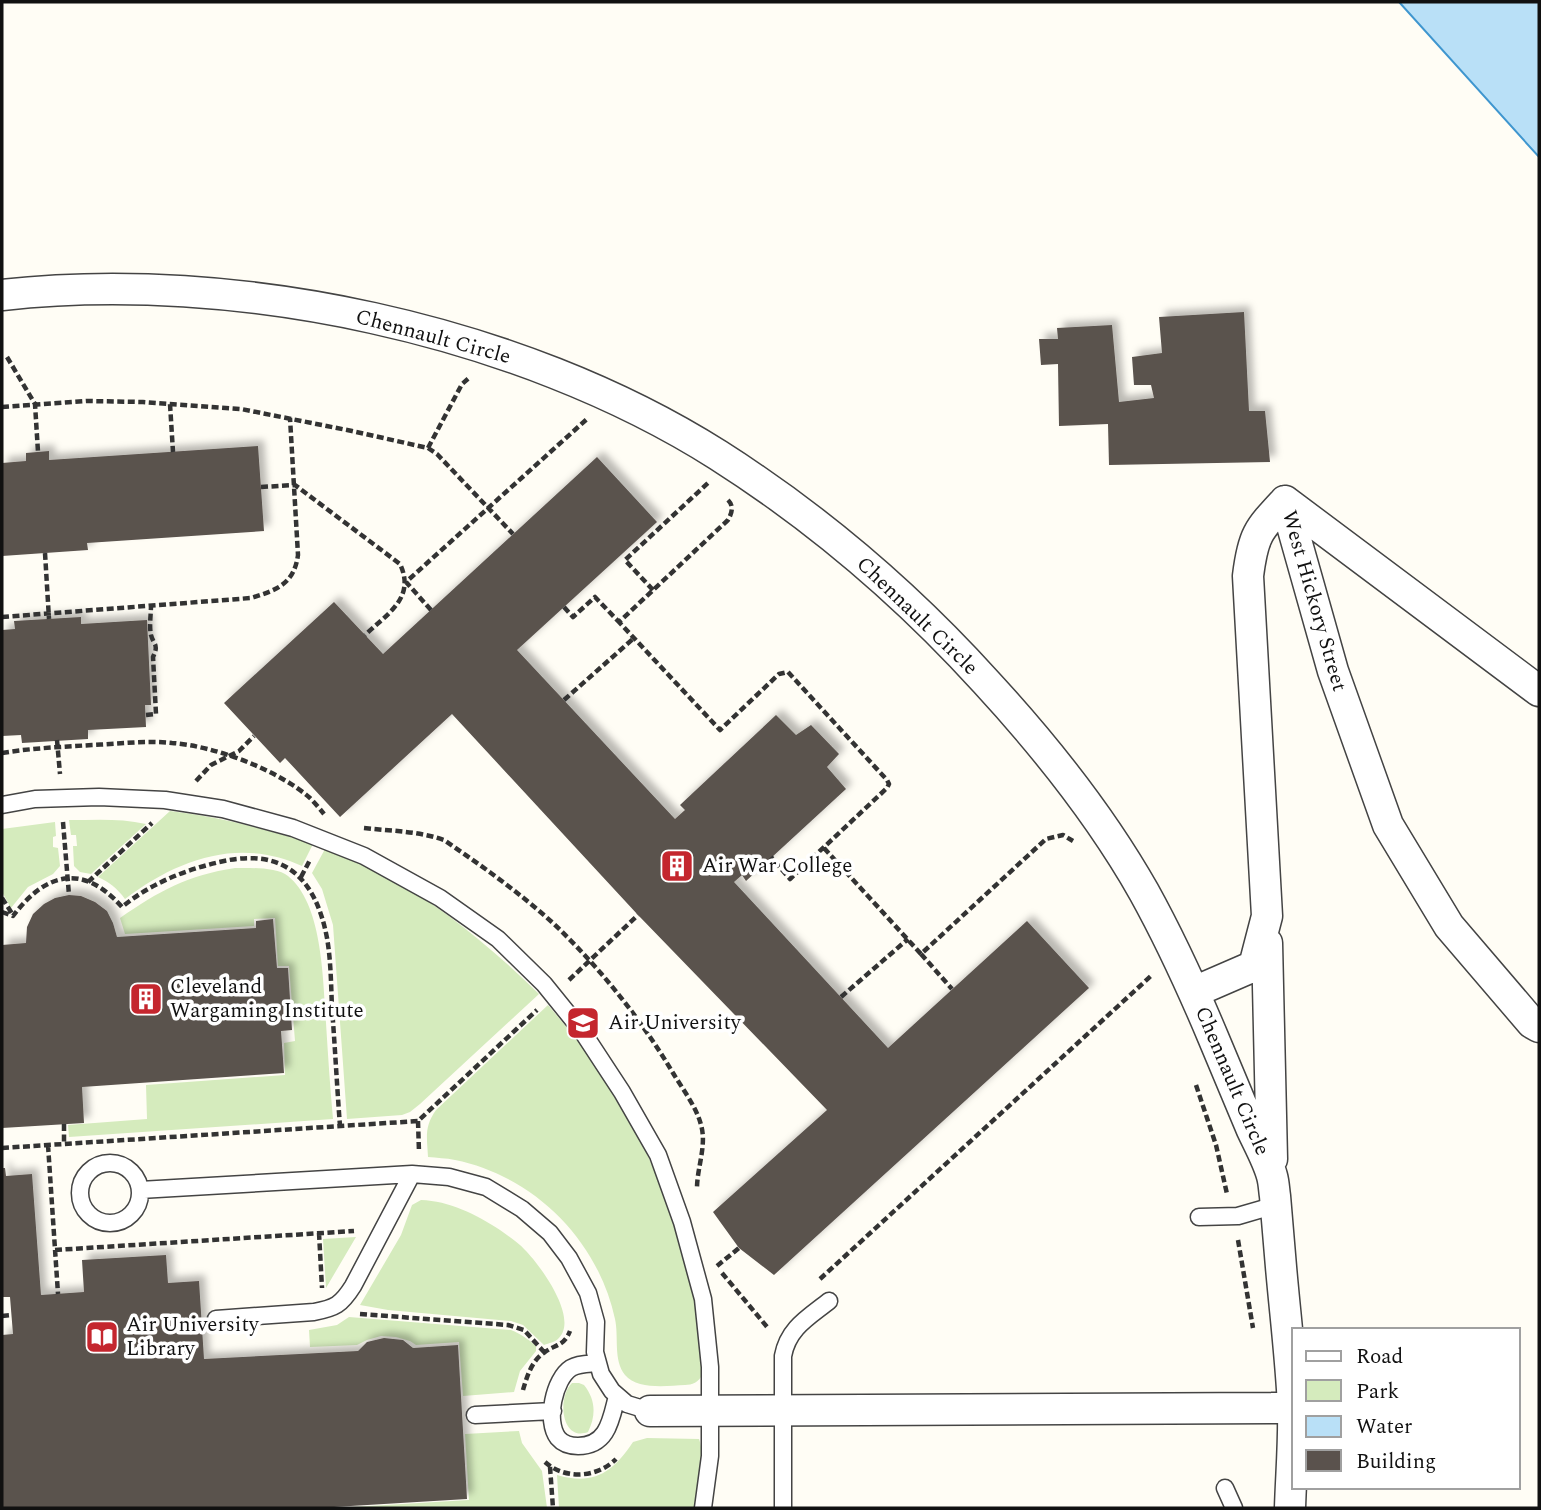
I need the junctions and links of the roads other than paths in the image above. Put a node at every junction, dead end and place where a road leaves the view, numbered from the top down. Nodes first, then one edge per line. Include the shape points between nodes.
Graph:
1 (2, 295) edge
2 (1285, 501) junction
3 (1539, 691) edge
4 (2, 805) edge
5 (1267, 916) junction
6 (1194, 992) junction
7 (1539, 1027) edge
8 (412, 1174) junction
9 (140, 1190) dead end
10 (1274, 1191) junction
11 (1199, 1217) dead end
12 (829, 1301) dead end
13 (216, 1319) dead end
14 (598, 1363) junction
15 (617, 1396) junction
16 (1292, 1397) edge
17 (1292, 1408) edge
18 (710, 1410) junction
19 (553, 1411) junction
20 (650, 1411) joint
21 (782, 1411) junction
22 (475, 1415) dead end
23 (1292, 1441) edge
24 (1225, 1488) dead end
25 (703, 1508) edge
26 (783, 1508) edge
27 (1234, 1508) edge
28 (1290, 1508) edge

1 - 6 street, Chennault Circle via 161,290 316,307 468,343 534,366 593,406 661,422 783,500 903,598 961,654 1015,713 1099,822 1142,887
2 - 3 street
2 - 5 street, West Hickory Street via 1255,539 1248,576
2 - 7 street, West Hickory Street via 1333,671 1388,825 1449,926
4 - 18 lane via 99,797 223,809 293,828 364,856 440,898 498,939 544,984 582,1031 657,1155 703,1299
5 - 6 street, West Hickory Street via 1254,966
5 - 10 street, West Hickory Street
6 - 10 street, Chennault Circle
8 - 9 lane
8 - 13 lane via 344,1301 314,1312
8 - 14 lane via 486,1187 550,1233 588,1293 596,1322
10 - 11 lane via 1232,1216
10 - 16 street, Chennault Circle
12 - 21 lane via 794,1329 785,1344
14 - 15 lane
14 - 19 lane via 569,1369 559,1381
15 - 19 lane via 602,1438 587,1446 570,1446 558,1438
15 - 20 lane
17 - 21 street
18 - 20 street
18 - 21 street
18 - 25 lane
19 - 22 lane
21 - 26 lane
23 - 28 street, Chennault Circle
24 - 27 lane

